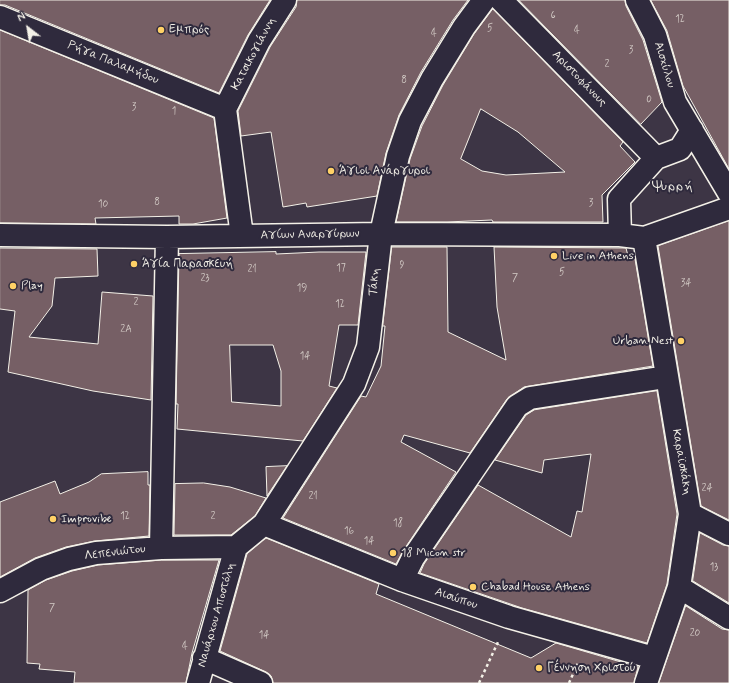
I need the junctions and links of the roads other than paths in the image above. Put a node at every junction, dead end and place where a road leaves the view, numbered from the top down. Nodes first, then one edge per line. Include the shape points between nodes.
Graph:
1 (285, 0) edge
2 (484, 0) edge
3 (501, 0) edge
4 (636, 0) edge
5 (0, 17) edge
6 (225, 109) junction
7 (692, 130) junction
8 (656, 158) junction
9 (729, 193) edge
10 (729, 208) edge
11 (381, 234) junction
12 (0, 235) edge
13 (620, 235) junction
14 (242, 236) junction
15 (166, 237) junction
16 (644, 238) junction
17 (666, 377) junction
18 (690, 514) junction
19 (264, 524) junction
20 (729, 534) edge
21 (236, 547) junction
22 (161, 548) junction
23 (402, 580) junction
24 (678, 587) junction
25 (0, 591) edge
26 (729, 618) edge
27 (204, 658) junction
28 (654, 658) junction
29 (198, 683) edge
30 (261, 683) edge
31 (646, 683) edge

1 - 6 street, Κατσικογιάννη via 259,41
2 - 11 street, Τάκη via 464,27 410,120 398,156
3 - 8 street, Αριστοφάνους
4 - 7 street, Αισχύλου via 655,35 675,102
5 - 6 street, Ρήγα Παλαμήδου
6 - 14 street
7 - 8 street via 680,149
7 - 9 street, Αισχύλου
8 - 13 street via 619,198
10 - 16 street
11 - 13 street, Αγίων Αναργύρων
11 - 14 street, Αγίων Αναργύρων
11 - 19 street, Τάκη via 368,347 354,384
12 - 15 street, Αγίων Αναργύρων
13 - 16 street, Αγίων Αναργύρων
14 - 15 street, Αγίων Αναργύρων
15 - 22 street
16 - 17 street, Καραϊσκάκη
17 - 18 street, Καραϊσκάκη
17 - 23 street via 530,398 517,406 413,558
18 - 20 street
18 - 24 street, Καραϊσκάκη
19 - 21 street, Τάκη
19 - 23 street, Αισώπου
21 - 22 street, Λεπενιώτου
21 - 27 street, Ναυάρχου Αποστόλη
22 - 25 street, Λεπενιώτου via 96,553 68,559 41,569
23 - 28 street, Αισώπου via 509,617
24 - 26 street
24 - 28 street, Καραϊσκάκη
27 - 29 street, Ναυάρχου Αποστόλη
27 - 30 street
28 - 31 street, Καραϊσκάκη

